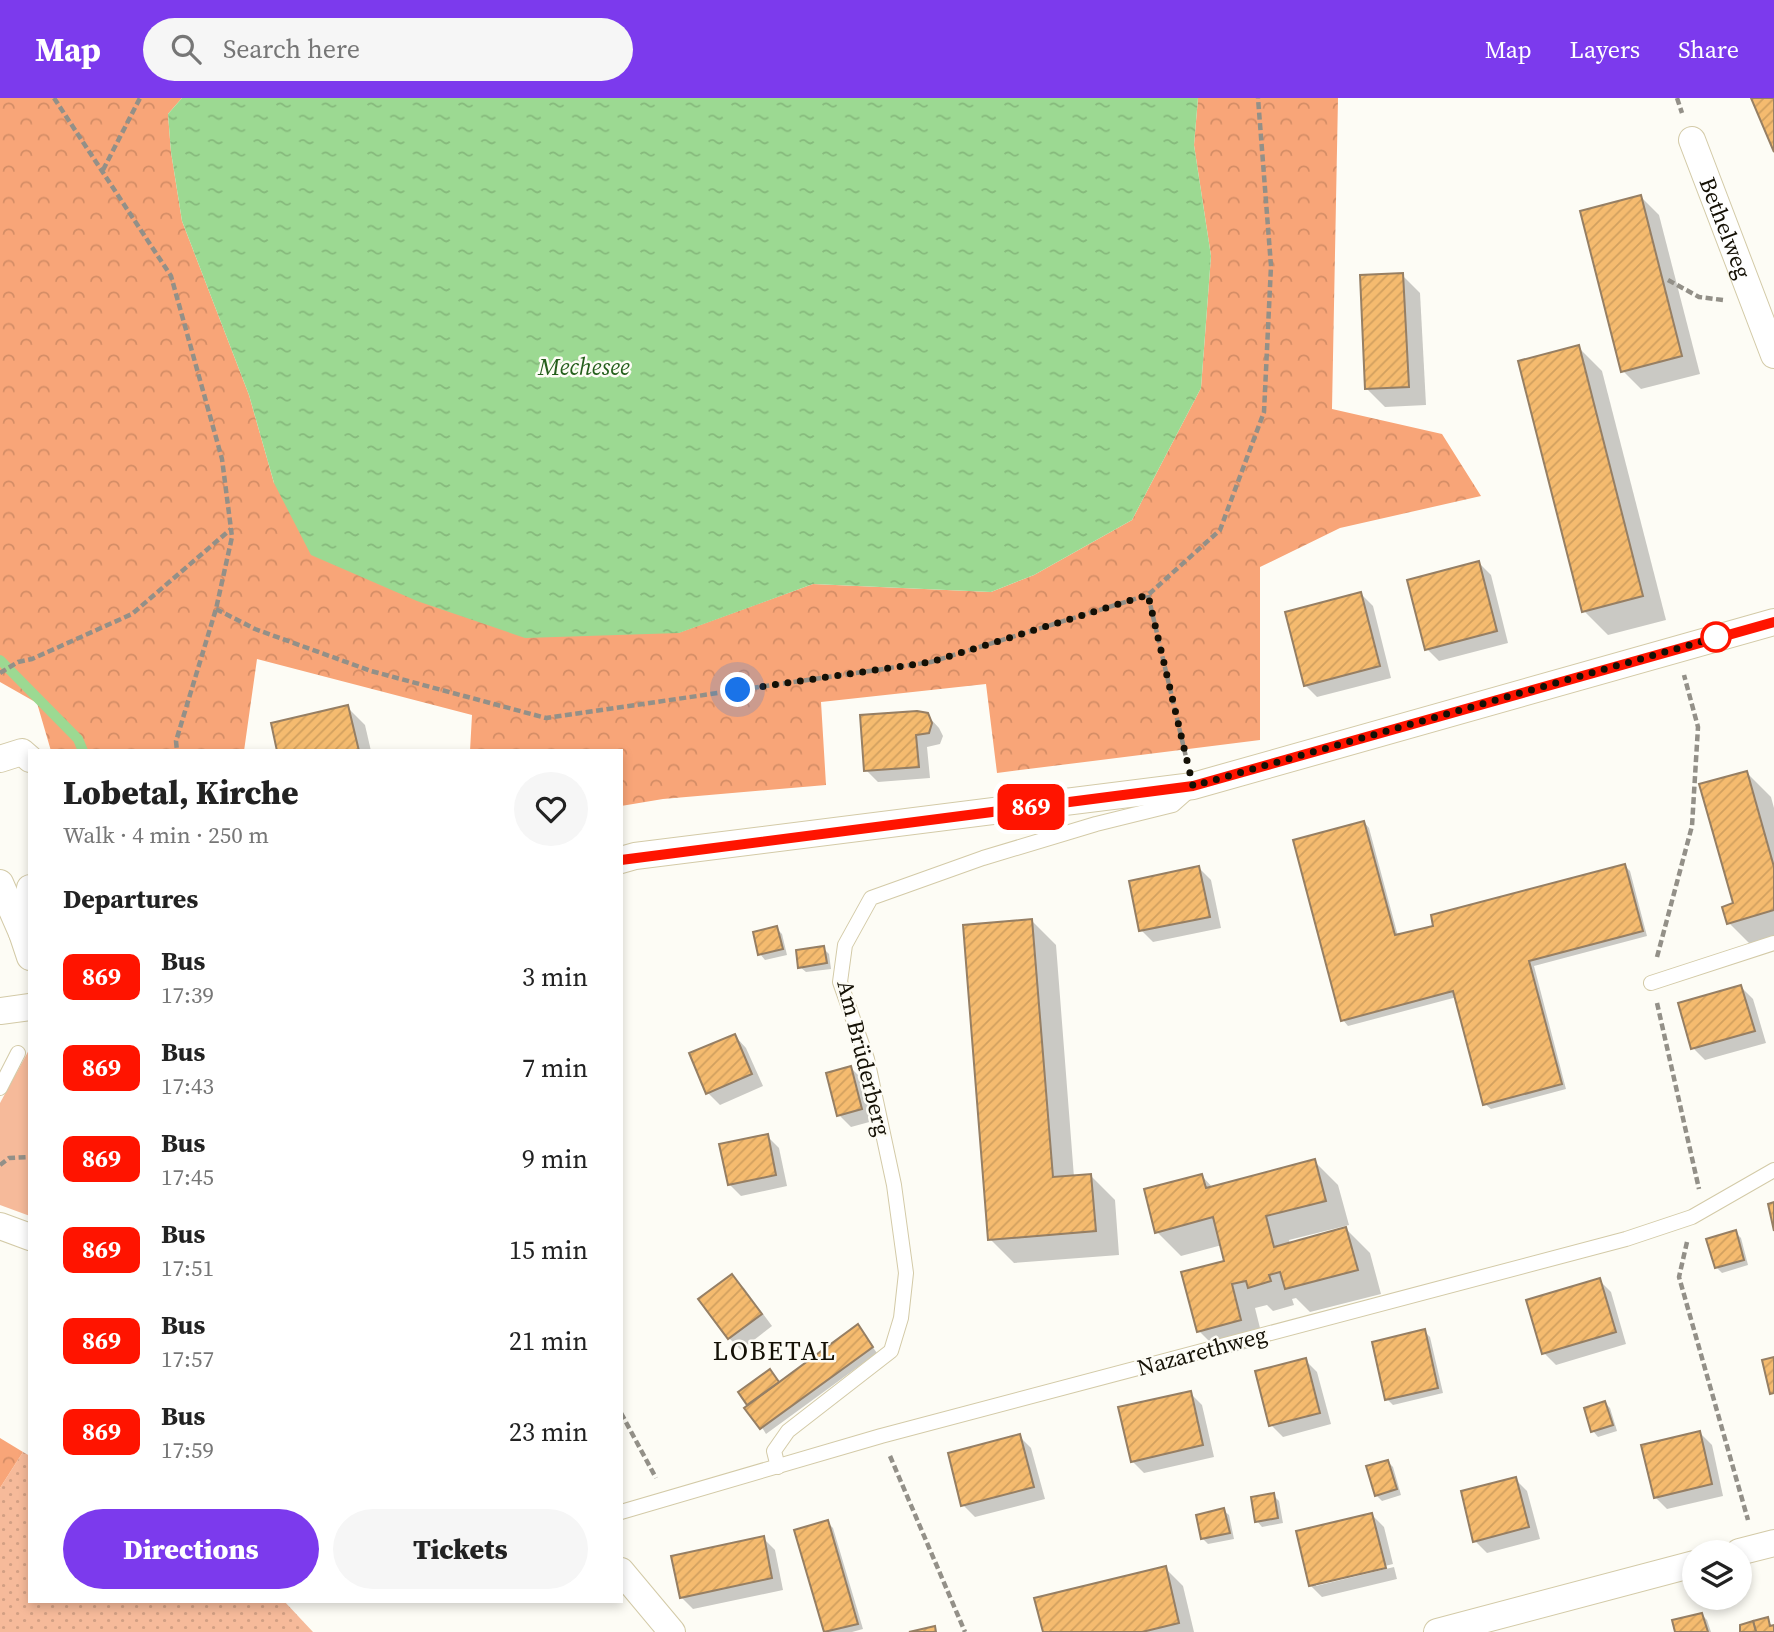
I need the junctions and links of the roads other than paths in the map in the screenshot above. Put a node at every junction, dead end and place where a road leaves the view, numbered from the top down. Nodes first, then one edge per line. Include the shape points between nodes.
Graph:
1 (1692, 140) dead end
2 (1774, 355) edge
3 (1774, 622) edge
4 (28, 757) edge
5 (0, 759) edge
6 (1193, 786) junction
7 (623, 860) edge
8 (0, 883) edge
9 (28, 916) edge
10 (1774, 943) edge
11 (26, 945) edge
12 (1651, 984) road end
13 (28, 1007) edge
14 (0, 1011) edge
15 (18, 1053) dead end
16 (0, 1088) edge
17 (1774, 1170) edge
18 (0, 1226) edge
19 (28, 1236) edge
20 (778, 1468) junction
21 (623, 1511) edge
22 (1682, 1567) edge
23 (623, 1573) edge
24 (672, 1632) edge
25 (1437, 1632) edge

1 - 2 street, Bethelweg
3 - 6 street
4 - 5 street via 22,752
6 - 7 street
6 - 20 lane, Am Brüderberg via 1173,805 1046,839 871,898 845,945 839,982 867,1059 894,1185 906,1273 901,1318 891,1351 788,1431 774,1451
8 - 11 street
9 - 11 street
10 - 12 lane
13 - 14 street
15 - 16 lane
17 - 20 lane, Nazarethweg via 1692,1217 1626,1239 881,1436
18 - 19 street
20 - 21 lane, Nazarethweg
22 - 25 street
23 - 24 street

